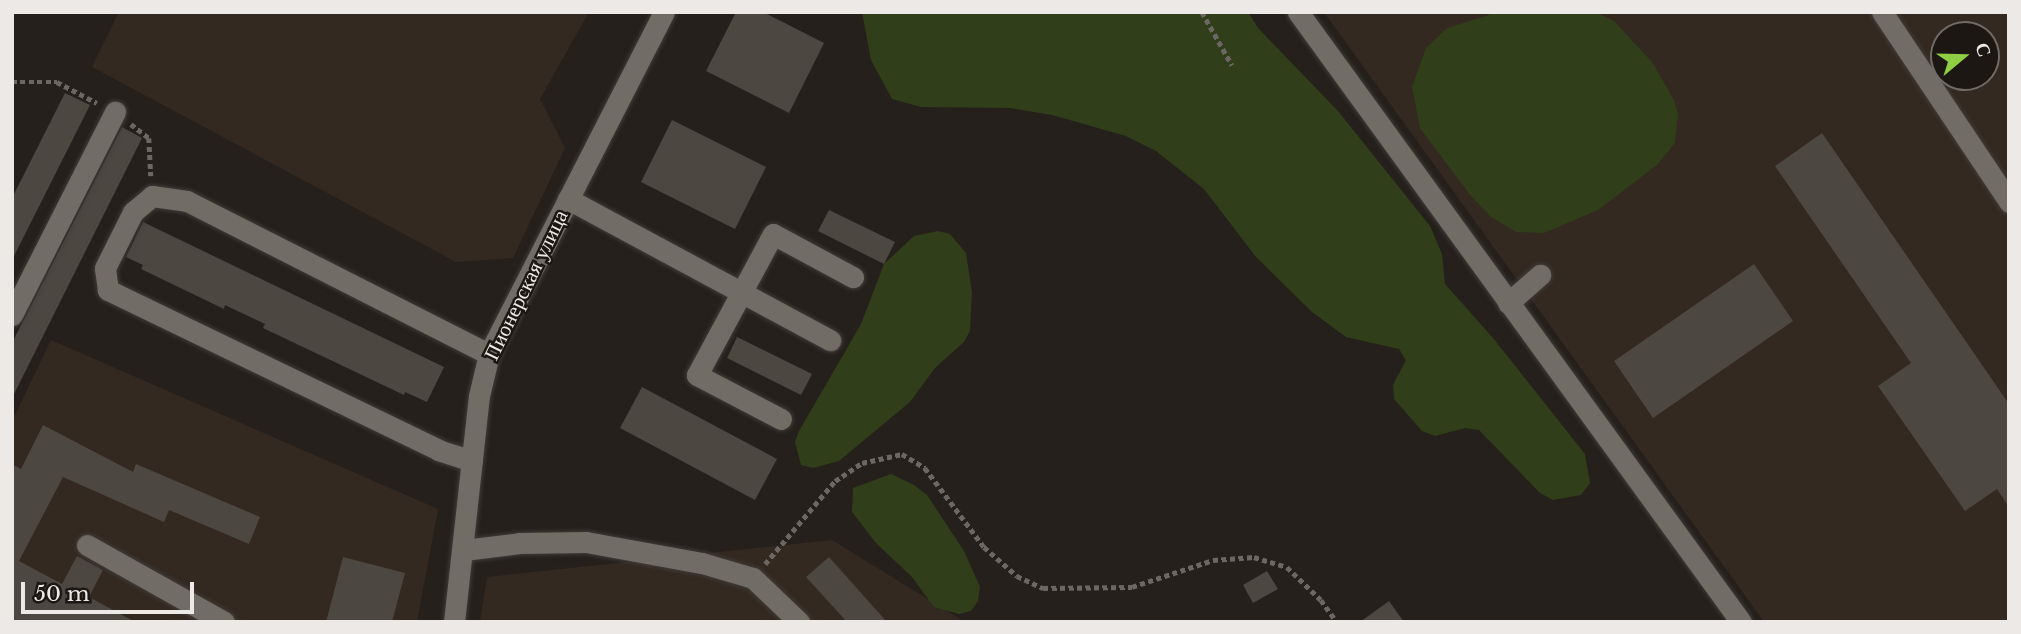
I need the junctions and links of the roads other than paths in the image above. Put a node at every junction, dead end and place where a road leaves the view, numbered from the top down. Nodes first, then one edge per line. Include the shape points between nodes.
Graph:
1 (664, 12) edge
2 (1298, 12) edge
3 (1882, 12) edge
4 (115, 112) dead end
5 (568, 199) junction
6 (2009, 202) edge
7 (1541, 275) dead end
8 (853, 277) dead end
9 (742, 292) junction
10 (1508, 303) junction
11 (12, 315) edge
12 (830, 340) dead end
13 (489, 354) junction
14 (781, 419) dead end
15 (472, 461) junction
16 (87, 545) dead end
17 (464, 550) junction
18 (224, 622) edge
19 (454, 622) edge
20 (799, 622) edge
21 (1741, 622) edge

1 - 5 street, Пионерская улица
2 - 10 street
3 - 6 street
4 - 11 street
5 - 9 street
5 - 13 street, Пионерская улица
7 - 10 street
8 - 9 street via 773,234
9 - 12 street
9 - 14 street via 697,375
10 - 21 street
13 - 15 street, Пионерская улица
13 - 15 street via 187,201 152,196 133,212 105,268 108,290 439,450
15 - 17 street, Пионерская улица
16 - 18 street
17 - 19 street, Пионерская улица
17 - 20 street via 520,542 586,542 702,563 753,578

